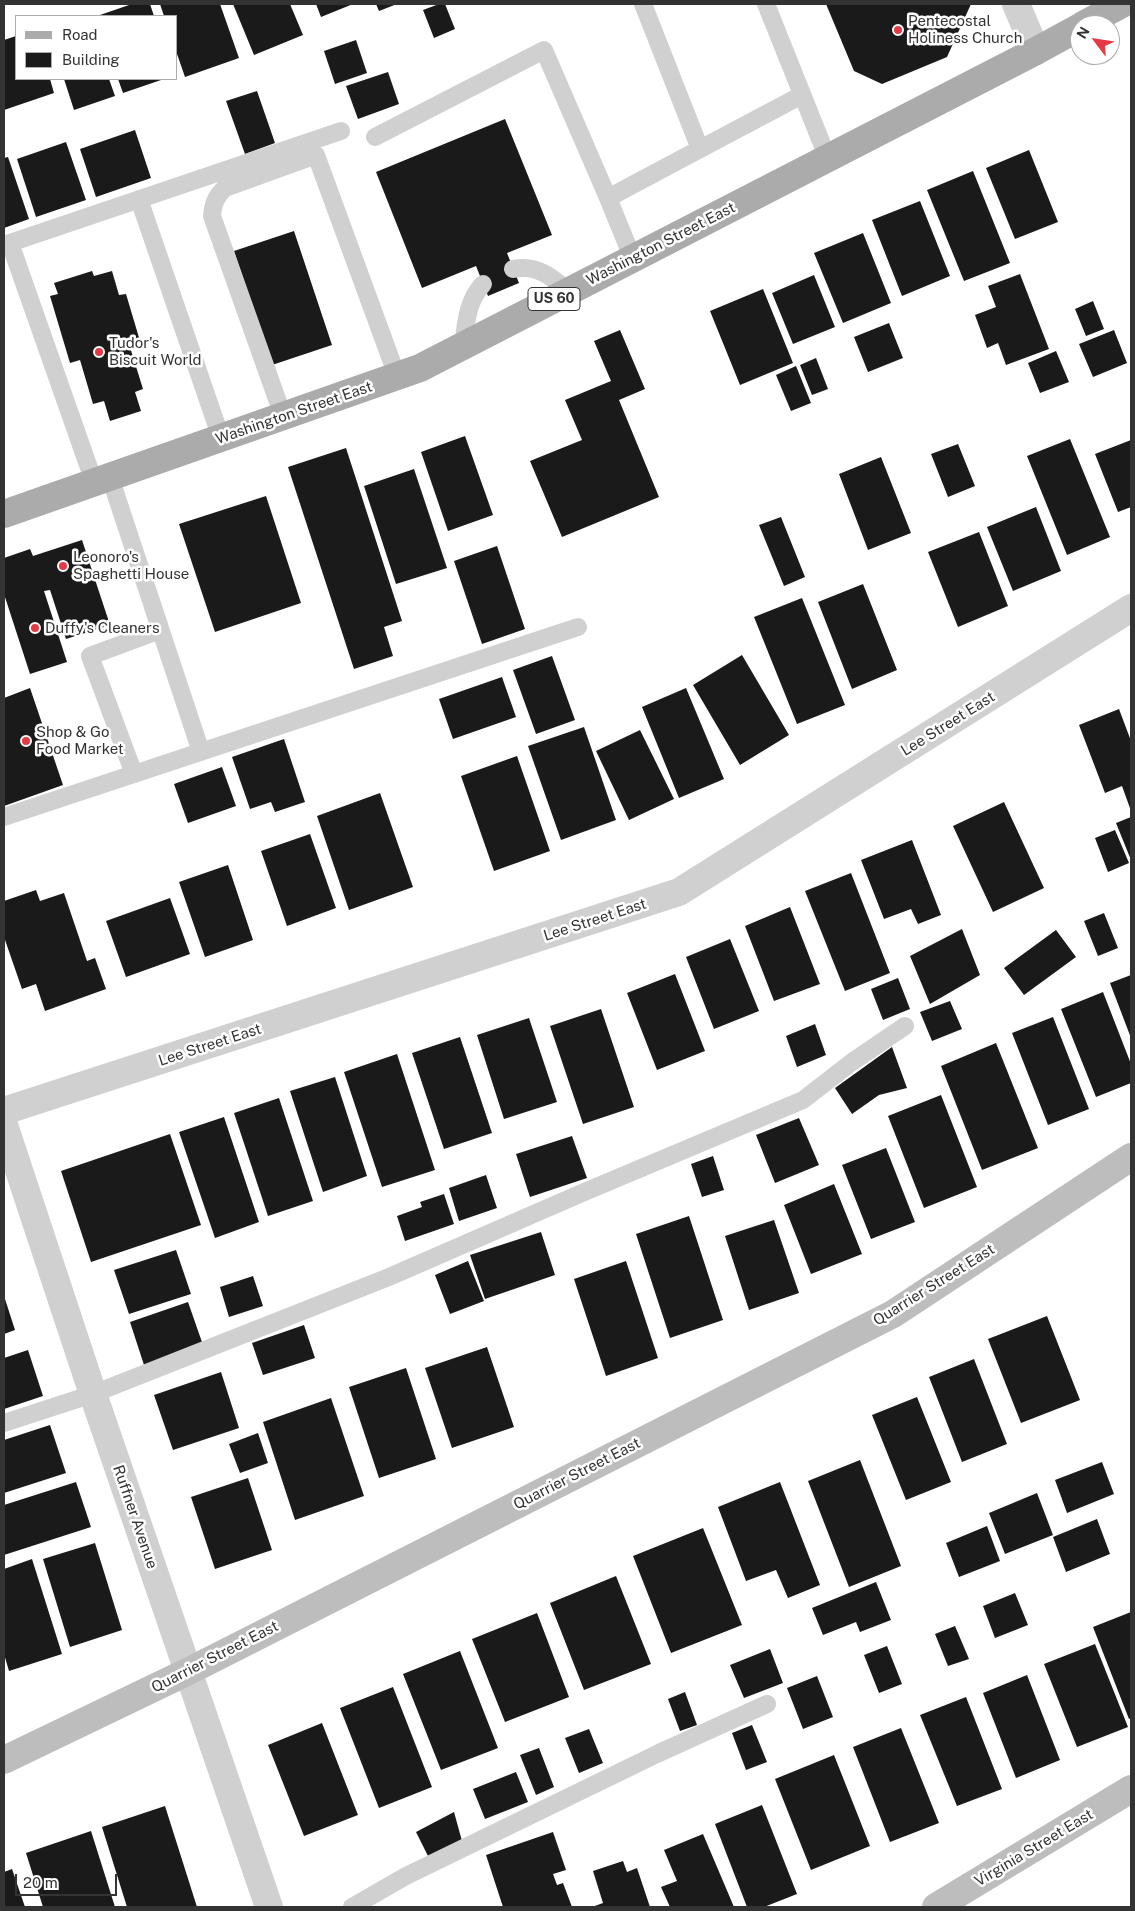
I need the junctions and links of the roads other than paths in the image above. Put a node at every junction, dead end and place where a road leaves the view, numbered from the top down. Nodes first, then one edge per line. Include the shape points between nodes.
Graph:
1 (644, 4) edge
2 (766, 4) edge
3 (1016, 4) edge
4 (1122, 4) edge
5 (1102, 15) edge
6 (1070, 32) edge
7 (1036, 51) junction
8 (802, 94) junction
9 (341, 131) dead end
10 (375, 137) dead end
11 (700, 149) junction
12 (828, 159) junction
13 (608, 198) junction
14 (139, 199) junction
15 (7, 244) edge
16 (633, 258) junction
17 (513, 269) dead end
18 (484, 284) dead end
19 (569, 292) junction
20 (463, 346) junction
21 (397, 376) junction
22 (283, 416) junction
23 (221, 438) junction
24 (102, 480) junction
25 (4, 514) edge
26 (1131, 608) edge
27 (578, 627) dead end
28 (160, 630) junction
29 (201, 752) junction
30 (134, 774) junction
31 (4, 817) edge
32 (905, 1026) dead end
33 (4, 1112) edge
34 (4, 1125) edge
35 (1131, 1157) edge
36 (93, 1394) junction
37 (4, 1423) edge
38 (189, 1671) junction
39 (767, 1704) dead end
40 (4, 1760) edge
41 (1131, 1789) edge
42 (269, 1907) edge
43 (352, 1907) edge
44 (936, 1907) edge

1 - 11 lane
2 - 8 lane
3 - 7 street
4 - 5 main road
6 - 7 main road, Washington Street East / US 60
7 - 12 main road, Washington Street East / US 60
8 - 11 lane
8 - 12 lane
9 - 14 lane
10 - 13 lane via 544,50
11 - 13 lane
12 - 16 main road, Washington Street East / US 60
13 - 16 lane
14 - 15 lane
14 - 23 lane
15 - 24 lane
16 - 19 main road, Washington Street East / US 60
17 - 19 lane via 522,267 548,274
18 - 20 lane via 472,298
19 - 20 main road, Washington Street East / US 60
20 - 21 main road, Washington Street East / US 60
21 - 22 main road, Washington Street East / US 60
21 - 22 lane via 316,155 225,188 212,206 212,216
22 - 23 main road, Washington Street East / US 60
23 - 24 main road, Washington Street East / US 60
24 - 25 main road, Washington Street East / US 60
24 - 28 lane
26 - 33 street, Lee Street East via 679,892
27 - 29 lane
28 - 29 lane
28 - 30 lane via 90,656
29 - 30 lane
30 - 31 lane
32 - 36 lane via 803,1100 389,1277
34 - 36 street, Ruffner Avenue
35 - 38 main road, Quarrier Street East via 893,1314
36 - 37 lane
36 - 38 street, Ruffner Avenue
38 - 40 main road, Quarrier Street East
38 - 42 street, Ruffner Avenue
39 - 43 lane via 406,1876
41 - 44 main road, Virginia Street East

